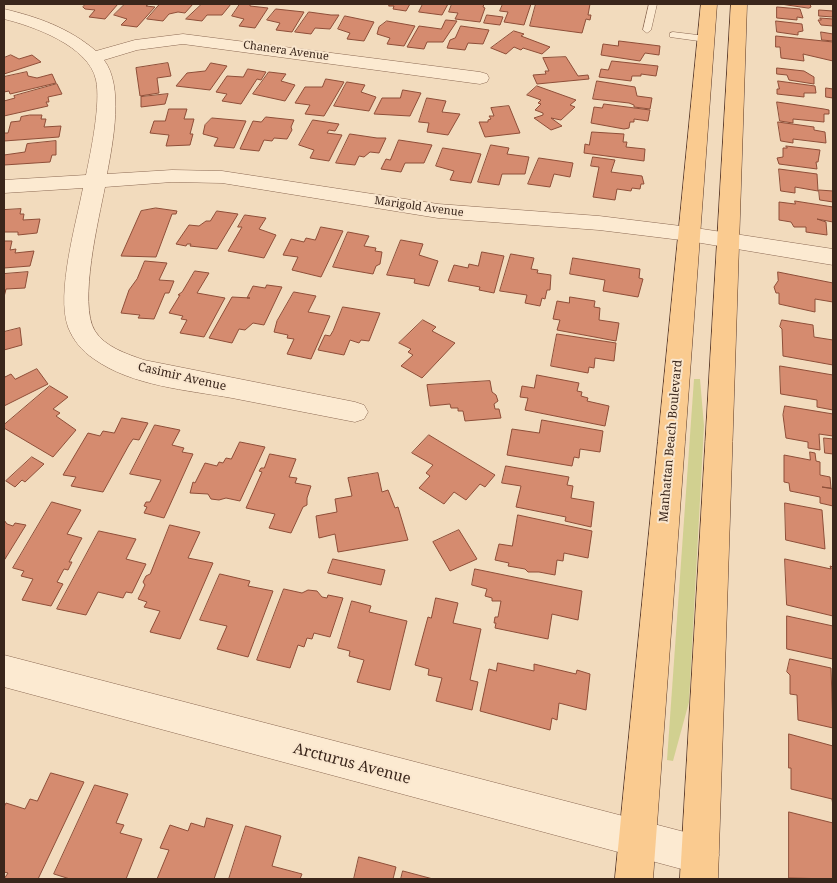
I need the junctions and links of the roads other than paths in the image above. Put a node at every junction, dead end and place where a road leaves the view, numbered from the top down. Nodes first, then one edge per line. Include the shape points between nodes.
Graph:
1 (653, 4) edge
2 (709, 4) edge
3 (739, 4) edge
4 (4, 14) edge
5 (647, 30) dead end
6 (674, 35) dead end
7 (706, 39) junction
8 (94, 57) junction
9 (480, 78) dead end
10 (94, 181) junction
11 (4, 187) edge
12 (689, 234) junction
13 (728, 241) junction
14 (833, 257) edge
15 (355, 412) dead end
16 (4, 671) edge
17 (637, 840) junction
18 (699, 867) edge
19 (634, 879) edge

1 - 5 lane
2 - 7 main road, Manhattan Beach Boulevard
3 - 13 main road
4 - 8 street via 28,19 77,43
6 - 7 lane
7 - 12 main road, Manhattan Beach Boulevard
8 - 9 street, Chanera Avenue via 143,43 183,39
8 - 10 street, Casimir Avenue via 105,79 104,129
10 - 11 street, Marigold Avenue
10 - 12 street, Marigold Avenue via 172,176 222,177 438,211 599,223
10 - 15 street, Casimir Avenue via 76,292 78,320 89,342 109,357 147,372
12 - 13 street, Marigold Avenue
12 - 17 main road, Manhattan Beach Boulevard
13 - 14 street, Marigold Avenue
13 - 18 main road
16 - 17 street, Arcturus Avenue
17 - 18 street, Arcturus Avenue
17 - 19 main road, Manhattan Beach Boulevard

